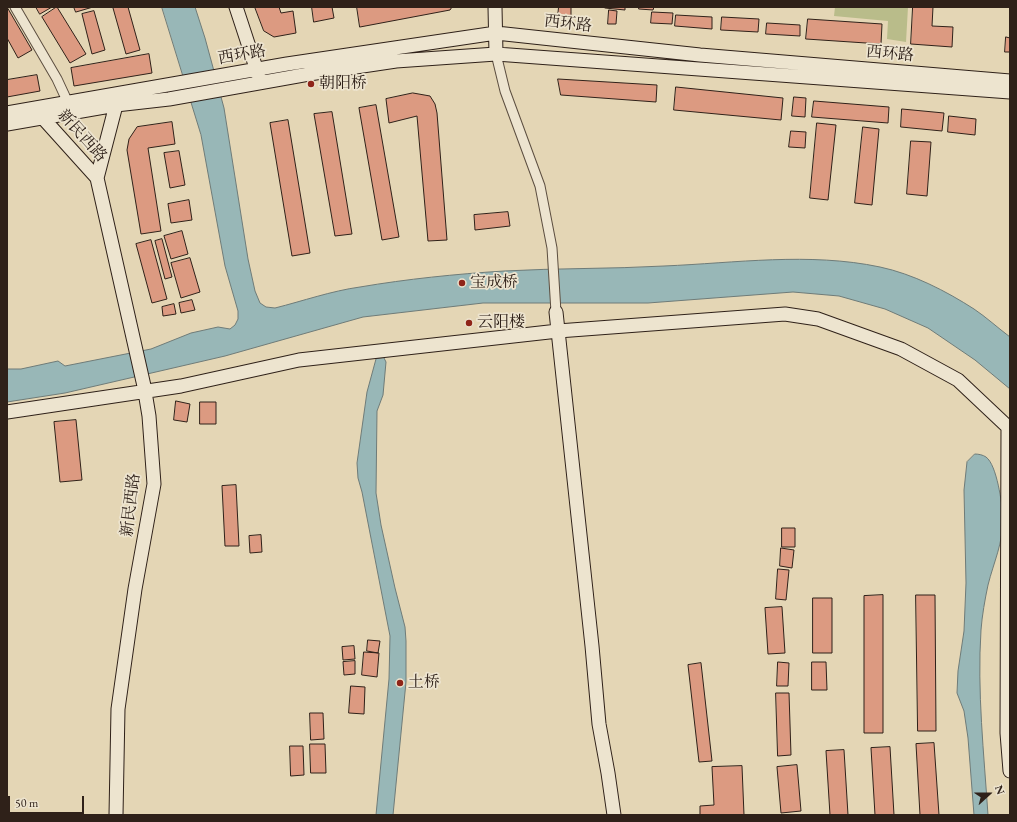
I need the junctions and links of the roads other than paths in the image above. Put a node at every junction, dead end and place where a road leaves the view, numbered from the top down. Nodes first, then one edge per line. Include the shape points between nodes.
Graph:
1 (15, 7) edge
2 (236, 7) edge
3 (495, 7) edge
4 (496, 33) junction
5 (496, 54) junction
6 (257, 70) junction
7 (1010, 81) edge
8 (261, 83) junction
9 (1010, 92) edge
10 (116, 105) junction
11 (71, 108) junction
12 (7, 113) edge
13 (42, 118) junction
14 (7, 124) edge
15 (97, 178) junction
16 (556, 312) joint
17 (558, 331) junction
18 (144, 388) junction
19 (7, 412) edge
20 (1009, 428) edge
21 (1010, 771) edge
22 (116, 815) edge
23 (614, 815) edge

1 - 11 street via 57,78
2 - 6 street
3 - 4 street
4 - 5 street
4 - 6 street, 西环路
4 - 7 street, 西环路 via 700,55
5 - 8 street, 西环路 via 396,61
5 - 9 street, 西环路
5 - 16 street via 505,91 540,186 552,248
6 - 8 street
6 - 11 street, 西环路 via 168,84
8 - 10 street, 西环路 via 169,99
10 - 11 street, 西环路
10 - 15 street, 新民西路
11 - 12 street, 西环路
11 - 13 street, 西环路
13 - 14 street, 西环路
13 - 15 street, 新民西路
15 - 18 street, 新民西路
16 - 17 street
17 - 18 street via 298,360 181,386
17 - 20 street via 785,314 818,319 901,349 958,380
17 - 23 street via 599,724
18 - 19 street
18 - 22 street, 新民西路 via 149,416 154,484 135,589 118,709
20 - 21 street via 1007,732

